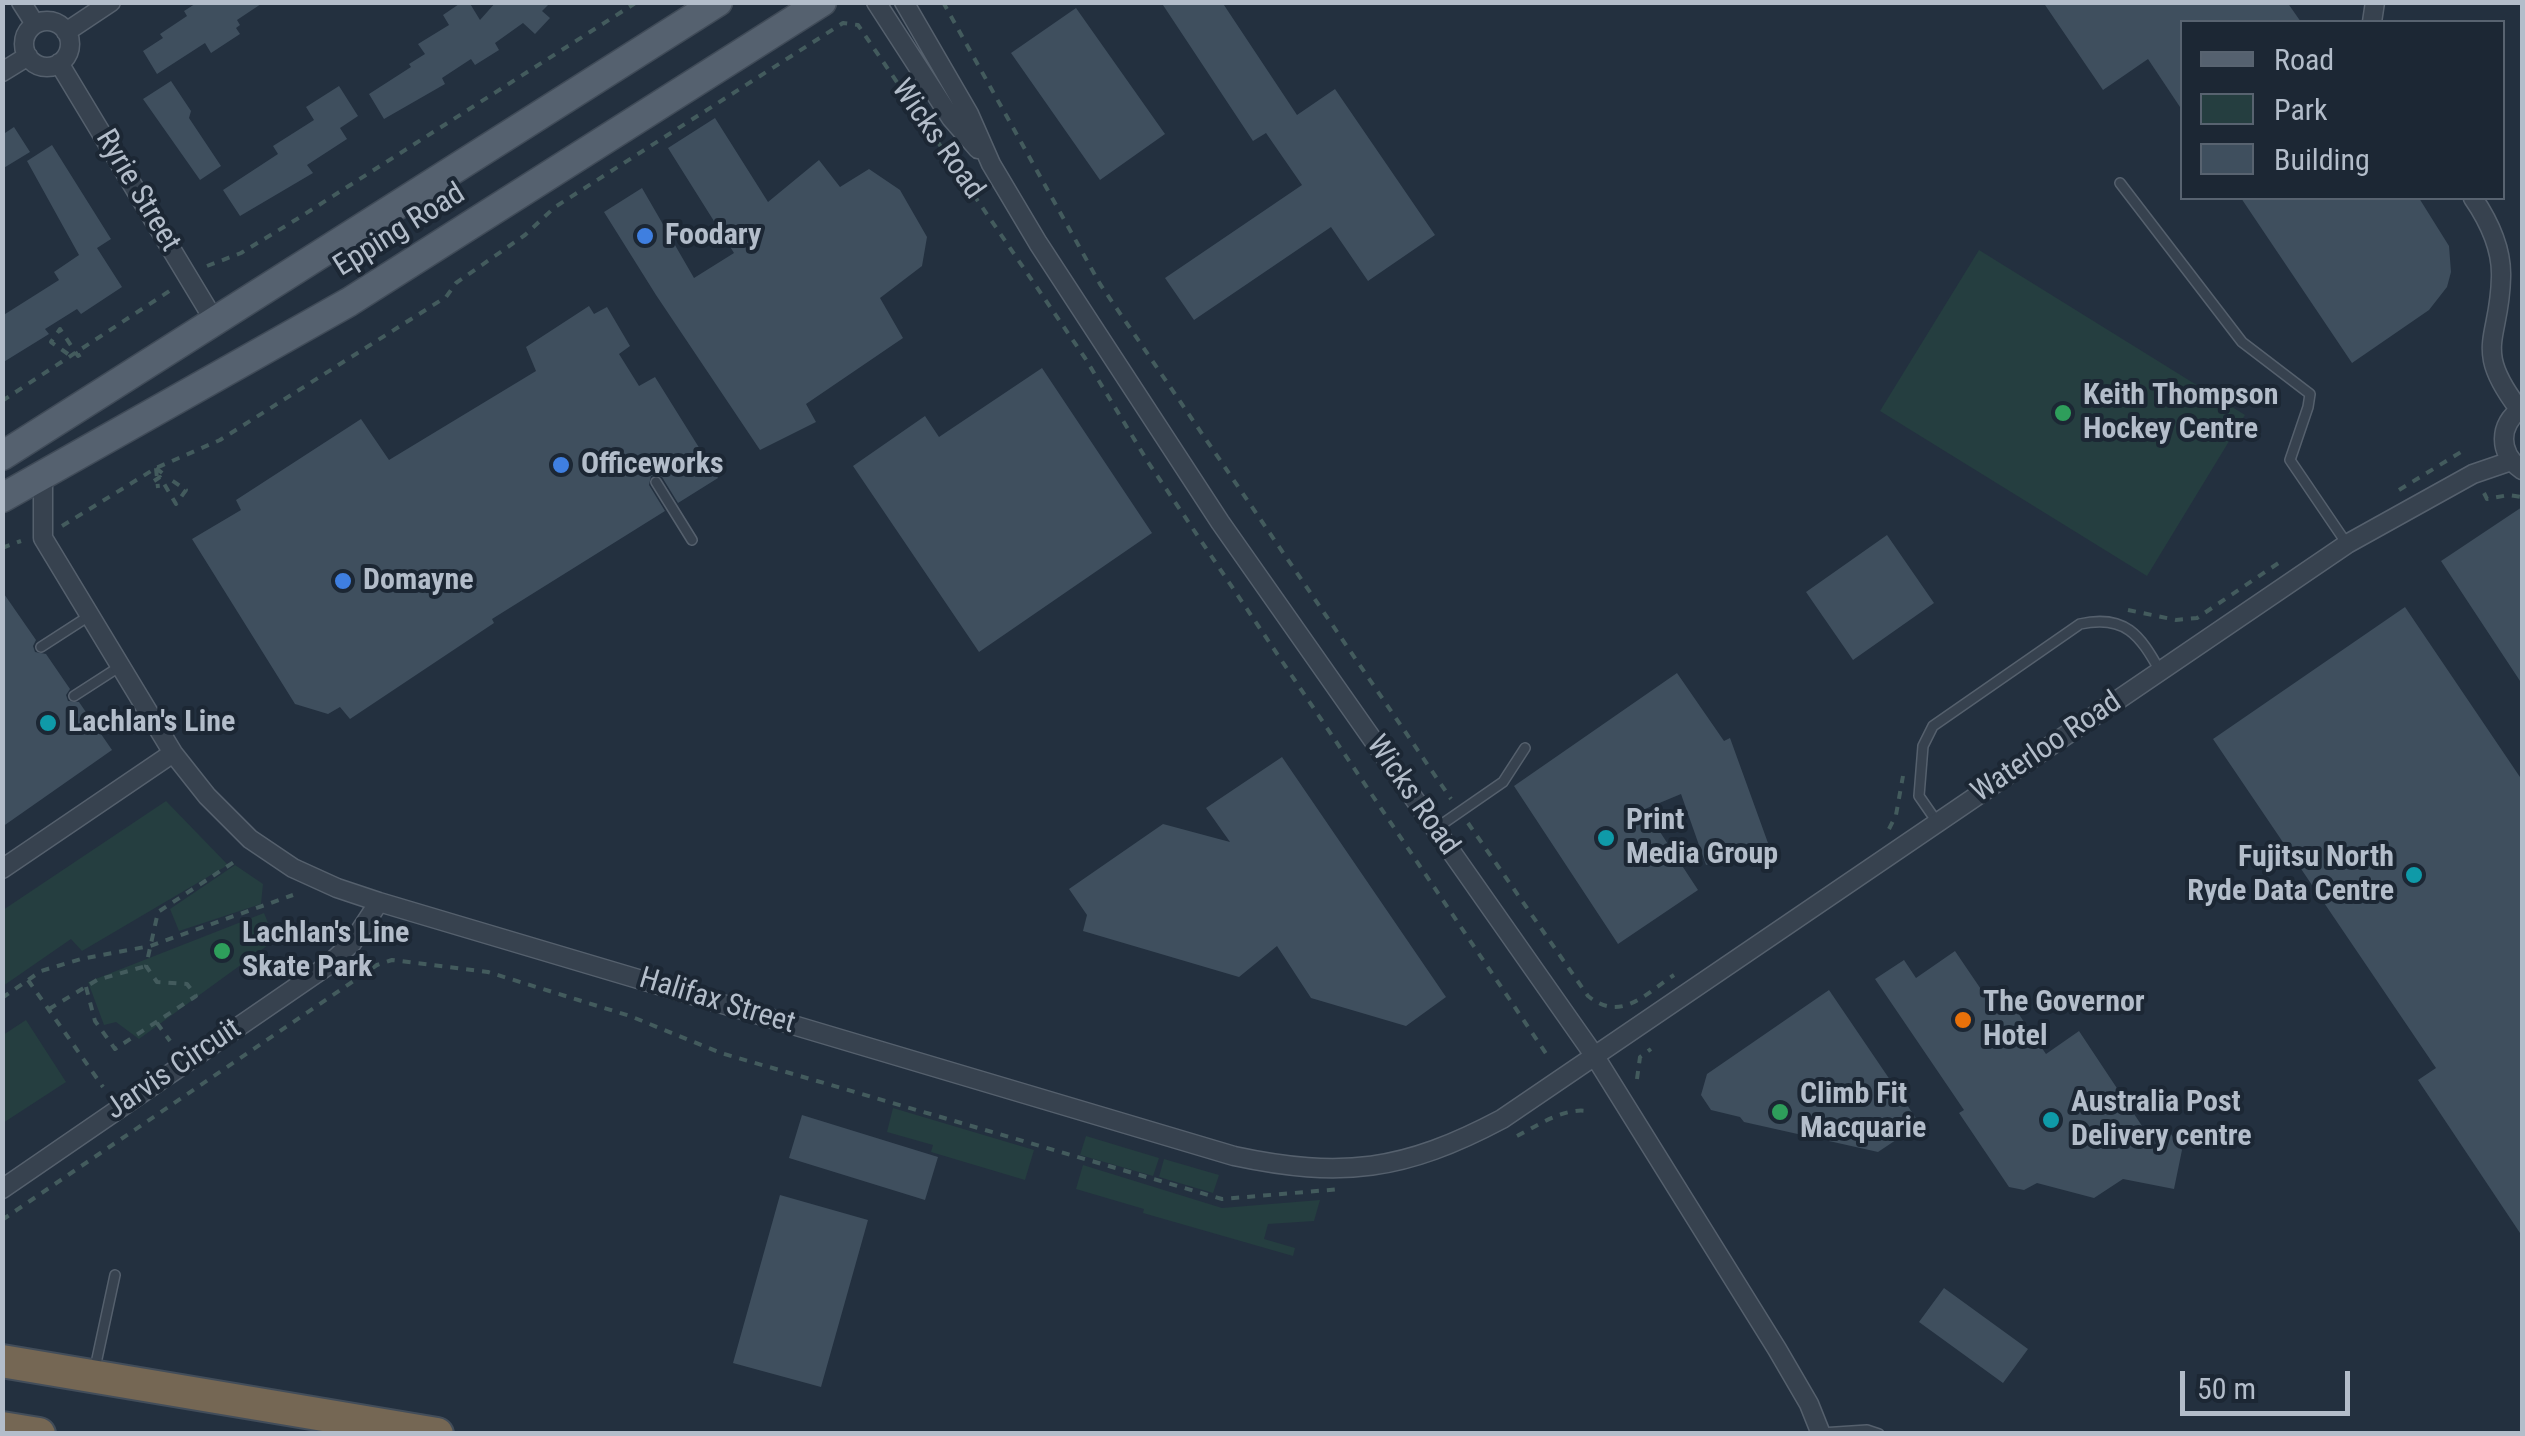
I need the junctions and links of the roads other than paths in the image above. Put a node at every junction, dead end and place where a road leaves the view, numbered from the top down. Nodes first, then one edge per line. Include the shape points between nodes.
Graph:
1 (21, 2) edge
2 (112, 2) edge
3 (718, 2) edge
4 (822, 2) edge
5 (876, 2) edge
6 (904, 2) edge
7 (35, 24) junction
8 (66, 32) junction
9 (28, 56) junction
10 (58, 63) junction
11 (2, 72) edge
12 (991, 164) junction
13 (2120, 182) dead end
14 (2473, 200) edge
15 (214, 320) junction
16 (2521, 408) edge
17 (2, 456) edge
18 (2517, 466) edge
19 (43, 473) junction
20 (656, 482) dead end
21 (2, 498) edge
22 (692, 540) dead end
23 (2346, 544) junction
24 (89, 616) junction
25 (41, 646) dead end
26 (119, 667) junction
27 (2160, 671) junction
28 (74, 696) dead end
29 (1525, 748) dead end
30 (173, 754) junction
31 (1937, 822) junction
32 (1435, 830) junction
33 (2, 869) edge
34 (380, 902) junction
35 (1594, 1056) junction
36 (2, 1189) edge
37 (114, 1275) dead end
38 (2, 1360) edge
39 (93, 1376) junction
40 (2, 1428) edge
41 (1821, 1433) edge
42 (39, 1434) edge
43 (437, 1434) edge
44 (1879, 1434) edge

1 - 7 street
2 - 8 street
3 - 15 main road, Epping Road
4 - 19 main road, Epping Road via 349,302
5 - 12 street, Wicks Road via 951,118
6 - 12 street, Wicks Road
7 - 8 street via 49,21
7 - 9 street via 24,42
8 - 10 street via 70,45
9 - 10 street via 46,66
9 - 11 street
10 - 15 street, Ryrie Street
12 - 32 street, Wicks Road via 1212,510
13 - 23 lane via 2242,342 2310,394 2290,460
14 - 16 street via 2493,236 2502,273 2490,344 2494,367
15 - 17 main road, Epping Road
16 - 18 street via 2504,428 2505,451
18 - 23 street, Waterloo Road via 2473,474
19 - 21 main road, Epping Road
19 - 24 street, Halifax Street via 43,538
20 - 22 lane
23 - 27 street, Waterloo Road
24 - 25 lane
24 - 26 street, Halifax Street
26 - 28 lane
26 - 30 street, Halifax Street
27 - 31 street, Waterloo Road
27 - 31 lane via 2134,633 2100,620 2080,624 1933,726 1923,746 1919,796
29 - 32 lane via 1502,782
30 - 33 street
30 - 34 street, Halifax Street via 250,838 294,868
31 - 35 street, Waterloo Road
32 - 35 street, Wicks Road
34 - 35 street, Halifax Street via 1286,1167 1377,1166 1461,1140
34 - 36 street, Jarvis Circuit via 328,966
35 - 41 street, Wicks Road via 1778,1348
37 - 39 lane
38 - 39 highway
39 - 43 highway
40 - 42 highway
41 - 44 lane

